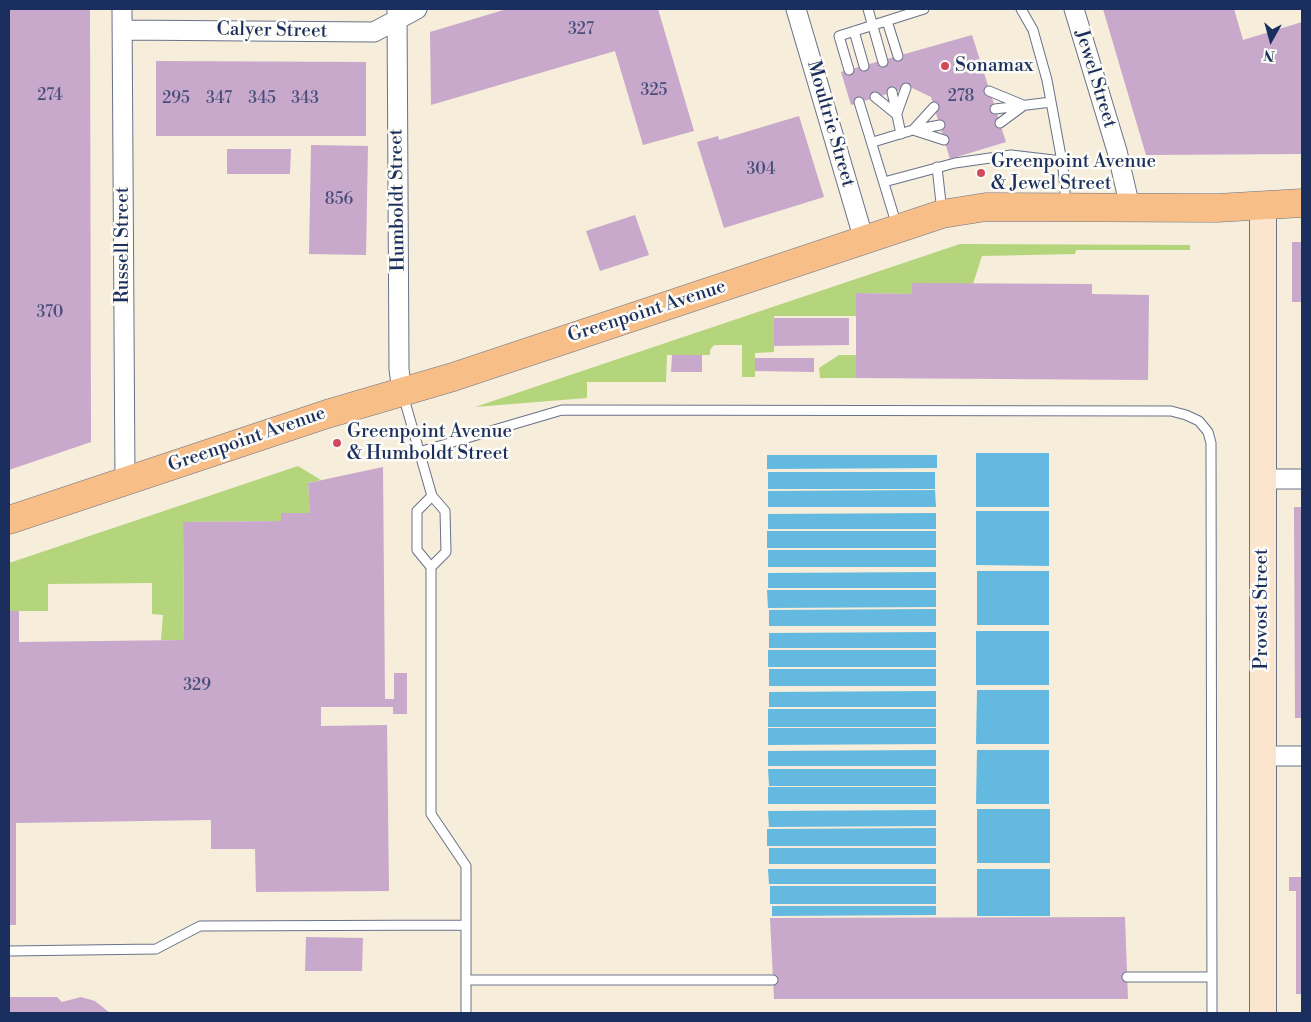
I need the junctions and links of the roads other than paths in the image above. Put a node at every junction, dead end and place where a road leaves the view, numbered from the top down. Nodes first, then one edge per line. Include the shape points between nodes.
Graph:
1 (122, 9) edge
2 (416, 9) edge
3 (796, 9) edge
4 (868, 9) edge
5 (924, 9) edge
6 (1021, 9) edge
7 (1074, 9) edge
8 (397, 14) edge
9 (887, 20) junction
10 (871, 25) junction
11 (122, 30) junction
12 (854, 31) junction
13 (898, 56) dead end
14 (883, 62) dead end
15 (864, 66) dead end
16 (849, 70) dead end
17 (906, 88) dead end
18 (989, 91) dead end
19 (892, 92) dead end
20 (875, 97) dead end
21 (859, 102) dead end
22 (1051, 102) junction
23 (1023, 106) junction
24 (934, 108) dead end
25 (995, 109) dead end
26 (896, 114) junction
27 (1000, 123) dead end
28 (940, 125) dead end
29 (913, 130) junction
30 (902, 134) junction
31 (944, 140) dead end
32 (873, 142) junction
33 (1062, 161) junction
34 (937, 167) junction
35 (884, 182) junction
36 (1302, 203) edge
37 (1262, 205) junction
38 (1066, 206) junction
39 (1130, 207) junction
40 (942, 214) junction
41 (898, 229) junction
42 (864, 240) junction
43 (402, 392) junction
44 (419, 452) junction
45 (1262, 479) junction
46 (1302, 479) edge
47 (125, 481) junction
48 (432, 496) junction
49 (9, 520) edge
50 (431, 567) junction
51 (1262, 756) junction
52 (1302, 756) edge
53 (466, 925) junction
54 (9, 951) edge
55 (1212, 977) junction
56 (1127, 978) dead end
57 (466, 980) junction
58 (773, 980) dead end
59 (466, 1013) edge
60 (1212, 1013) edge
61 (1263, 1013) edge

1 - 11 street, Russell Street
2 - 8 street, Calyer Street
3 - 42 street, Moultrie Street
4 - 10 lane
5 - 9 lane
6 - 22 lane via 1033,30
7 - 39 street, Jewel Street via 1117,151
8 - 11 street, Calyer Street via 374,32
8 - 43 street, Humboldt Street
9 - 10 lane
9 - 13 lane
10 - 12 lane
10 - 14 lane
11 - 47 street, Russell Street
12 - 15 lane
12 - 16 lane via 839,36
17 - 26 lane
18 - 23 lane
19 - 26 lane
20 - 26 lane
21 - 32 lane
22 - 23 lane
22 - 33 lane
23 - 25 lane
23 - 27 lane
24 - 29 lane
26 - 30 lane
28 - 29 lane
29 - 30 lane
29 - 31 lane
30 - 32 lane
32 - 35 lane
33 - 34 lane via 1010,155
33 - 38 lane
34 - 35 lane
34 - 40 lane
35 - 41 lane
36 - 37 main road, Greenpoint Avenue
37 - 39 main road, Greenpoint Avenue
37 - 45 street, Provost Street
38 - 39 main road, Greenpoint Avenue
38 - 40 main road, Greenpoint Avenue via 986,207
40 - 41 main road, Greenpoint Avenue
41 - 42 main road, Greenpoint Avenue
42 - 43 main road, Greenpoint Avenue
43 - 44 lane
43 - 47 main road, Greenpoint Avenue
44 - 48 lane
44 - 55 lane via 562,410 1171,411 1200,421 1208,432 1210,443
45 - 46 street
45 - 51 street, Provost Street
47 - 49 main road, Greenpoint Avenue
48 - 50 lane via 445,511 446,552
48 - 50 lane via 417,511 417,550
50 - 53 lane via 431,814 466,866
51 - 52 street
51 - 61 street, Provost Street
53 - 54 lane via 200,926 156,949
53 - 57 lane
55 - 56 lane
55 - 60 lane
57 - 58 lane
57 - 59 lane

